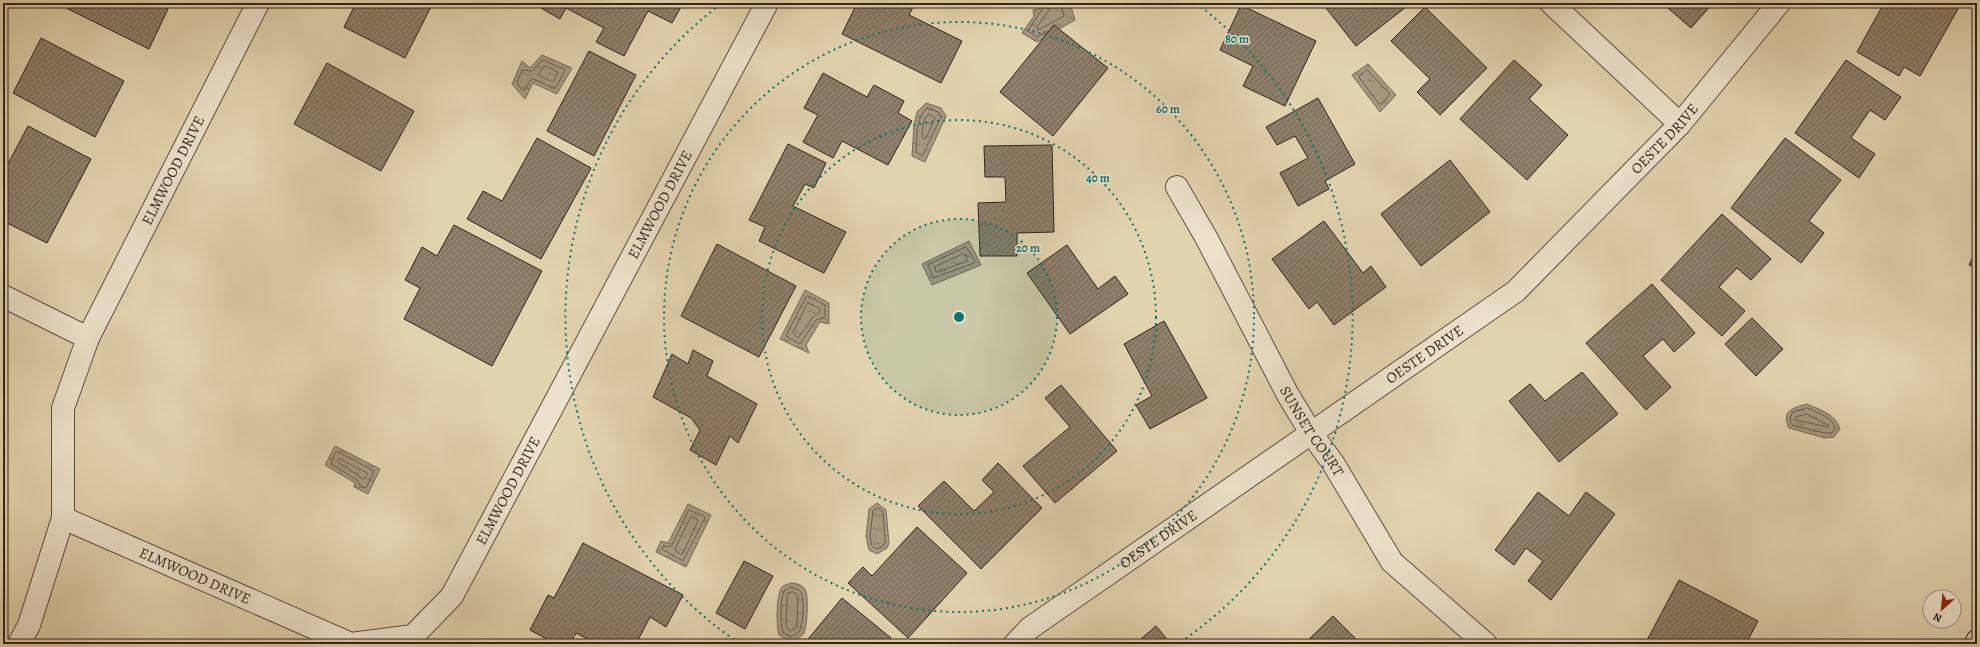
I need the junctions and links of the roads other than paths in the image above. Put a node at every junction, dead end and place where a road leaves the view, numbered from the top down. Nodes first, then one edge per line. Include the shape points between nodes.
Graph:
1 (258, 3) edge
2 (766, 3) edge
3 (1551, 3) edge
4 (1779, 3) edge
5 (1680, 124) junction
6 (1177, 188) dead end
7 (3, 296) edge
8 (88, 338) junction
9 (1311, 433) junction
10 (63, 518) junction
11 (1977, 641) edge
12 (19, 644) edge
13 (1015, 644) edge
14 (1486, 644) edge
15 (1976, 644) edge

1 - 8 street, ELMWOOD DRIVE
2 - 10 street, ELMWOOD DRIVE via 452,596 413,636 351,644
3 - 5 street
4 - 5 street, OESTE DRIVE
5 - 9 street, OESTE DRIVE via 1516,291
6 - 9 street, SUNSET COURT
7 - 8 street
8 - 10 street, ELMWOOD DRIVE via 63,408
9 - 13 street, OESTE DRIVE via 1030,628
9 - 14 street, SUNSET COURT via 1333,463 1392,562
10 - 12 street, ELMWOOD DRIVE via 29,625
11 - 15 main road

